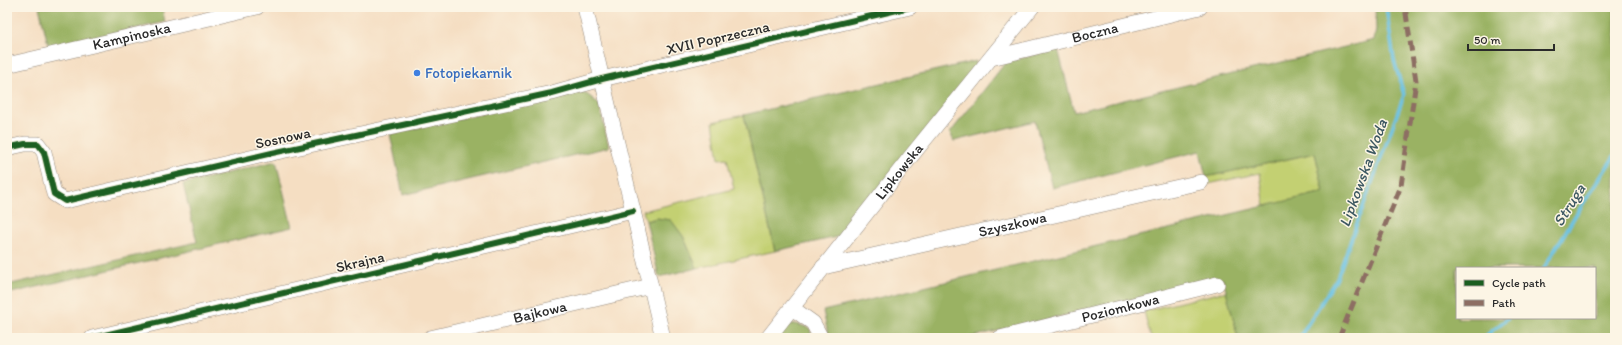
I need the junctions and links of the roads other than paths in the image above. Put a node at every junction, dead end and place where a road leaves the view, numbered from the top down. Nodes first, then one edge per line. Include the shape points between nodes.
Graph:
1 (256, 7) edge
2 (585, 7) edge
3 (910, 7) edge
4 (1032, 7) edge
5 (1200, 7) edge
6 (991, 58) junction
7 (7, 65) edge
8 (602, 79) junction
9 (7, 148) edge
10 (1202, 182) dead end
11 (633, 211) junction
12 (822, 267) junction
13 (1217, 284) dead end
14 (651, 286) junction
15 (792, 308) junction
16 (92, 338) edge
17 (430, 338) edge
18 (663, 338) edge
19 (768, 338) edge
20 (820, 338) edge
21 (1000, 338) edge

1 - 7 street, Kampinoska
2 - 8 street
3 - 8 street, XVII Poprzeczna
4 - 6 street, Lipkowska
5 - 6 street, Boczna
6 - 12 street, Lipkowska
8 - 9 street, Sosnowa via 552,93 272,153 65,201 54,194 44,152 38,144
8 - 11 street
10 - 12 street, Szyszkowa
11 - 14 street
11 - 16 street, Skrajna
12 - 15 street, Lipkowska
13 - 21 street, Poziomkowa
14 - 17 street, Bajkowa
14 - 18 street
15 - 19 street, Lipkowska
15 - 20 street via 813,323

